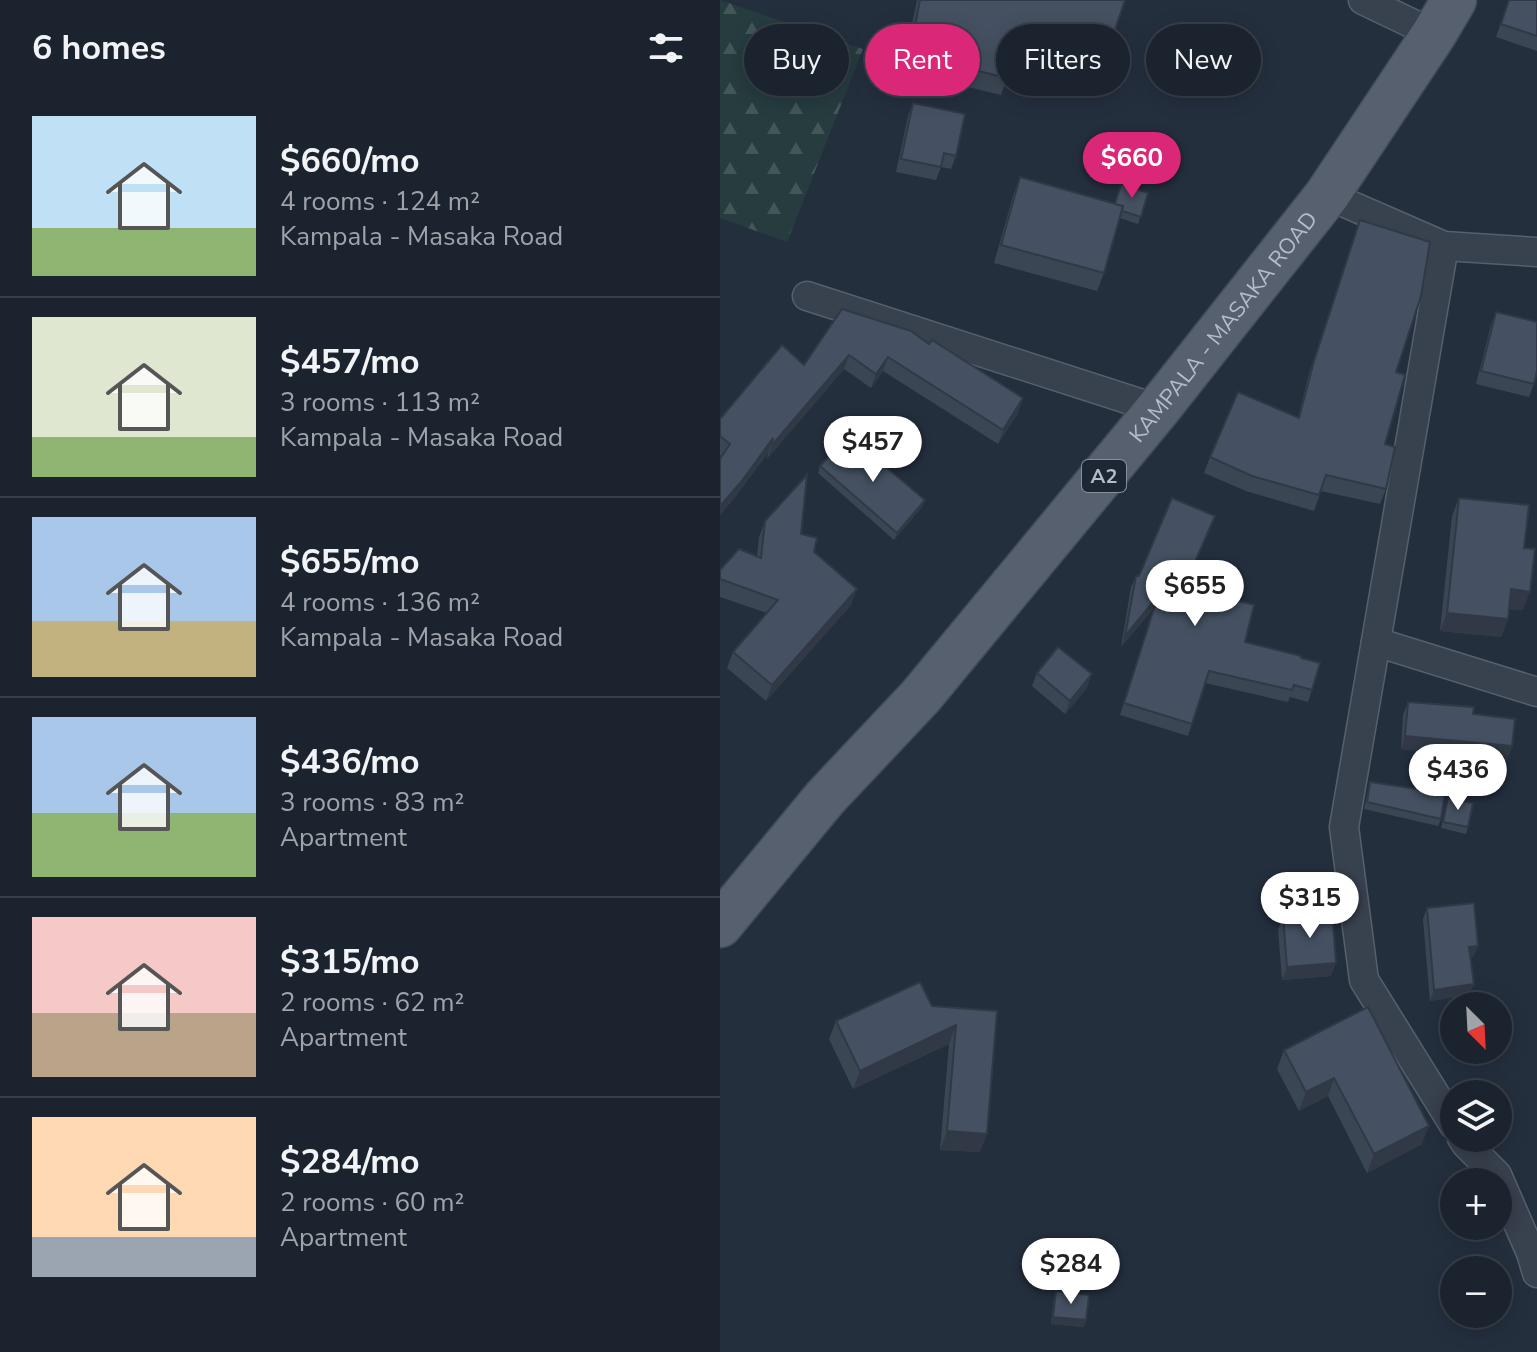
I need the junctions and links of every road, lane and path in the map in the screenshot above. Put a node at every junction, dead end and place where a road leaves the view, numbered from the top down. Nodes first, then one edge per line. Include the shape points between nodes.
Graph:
1 (1363, 0) edge
2 (1444, 17) edge
3 (1327, 195) junction
4 (1444, 246) junction
5 (1537, 252) edge
6 (807, 296) dead end
7 (1158, 409) junction
8 (1376, 642) junction
9 (1537, 692) edge
10 (720, 925) edge
11 (1440, 1102) edge
12 (1474, 1152) edge
13 (1537, 1273) edge

1 - 2 street
2 - 3 main road, KAMPALA - MASAKA ROAD / A2
3 - 4 street
3 - 7 main road, KAMPALA - MASAKA ROAD / A2
4 - 5 street
4 - 8 street
6 - 7 street
7 - 10 main road, KAMPALA - MASAKA ROAD / A2 via 921,696 825,798
8 - 9 street
8 - 11 street via 1344,827 1364,980
12 - 13 street via 1497,1175

